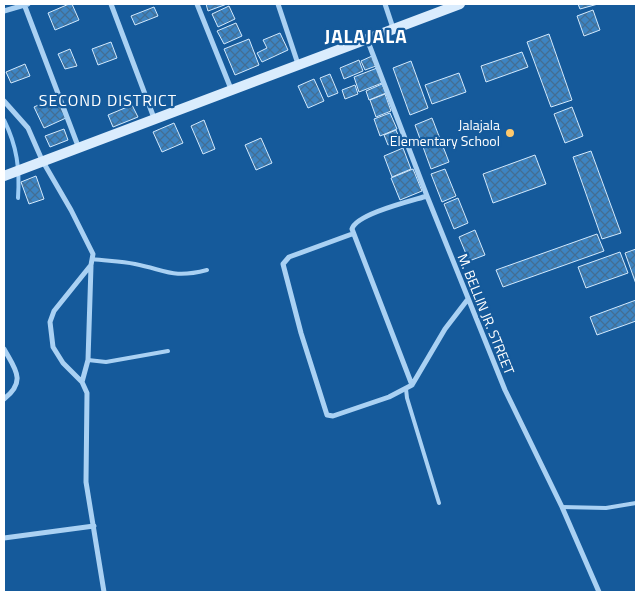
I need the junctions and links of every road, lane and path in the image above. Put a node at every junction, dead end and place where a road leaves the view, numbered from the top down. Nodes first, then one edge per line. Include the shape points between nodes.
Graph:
1 (25, 4) edge
2 (111, 4) edge
3 (196, 4) edge
4 (278, 4) edge
5 (385, 4) edge
6 (460, 4) edge
7 (4, 11) edge
8 (394, 28) junction
9 (367, 38) junction
10 (298, 64) junction
11 (231, 89) junction
12 (4, 101) edge
13 (154, 118) junction
14 (78, 146) junction
15 (42, 160) junction
16 (4, 176) edge
17 (426, 196) junction
18 (352, 234) junction
19 (92, 262) junction
20 (207, 270) dead end
21 (468, 298) junction
22 (4, 348) edge
23 (168, 350) dead end
24 (88, 360) junction
25 (82, 382) junction
26 (409, 387) junction
27 (4, 399) edge
28 (439, 503) dead end
29 (636, 503) edge
30 (562, 507) junction
31 (94, 526) junction
32 (4, 538) edge
33 (104, 592) edge
34 (600, 592) edge

1 - 7 street
1 - 14 street
2 - 13 street
3 - 11 street
4 - 10 street
5 - 8 street
6 - 8 main road
8 - 9 main road
9 - 10 main road
9 - 17 street, M. BELLIN JR. STREET
10 - 11 main road
11 - 13 main road
12 - 15 street via 28,128
13 - 14 main road
14 - 15 main road
15 - 16 main road
15 - 19 street via 90,248
17 - 18 street via 356,222
17 - 21 street, M. BELLIN JR. STREET
18 - 26 street
18 - 26 street via 289,257 283,264 325,412 333,416
19 - 20 lane via 136,264 165,273
19 - 24 street
19 - 25 street via 54,311 50,322 53,347 63,363
21 - 26 street
21 - 30 street, M. BELLIN JR. STREET via 505,390
22 - 27 street via 18,379 15,388
23 - 24 lane via 106,362
24 - 25 street
25 - 31 street via 88,399 86,482
26 - 28 lane via 407,398
29 - 30 lane via 606,508
30 - 34 street, M. BELLIN JR. STREET
31 - 32 street
31 - 33 street

